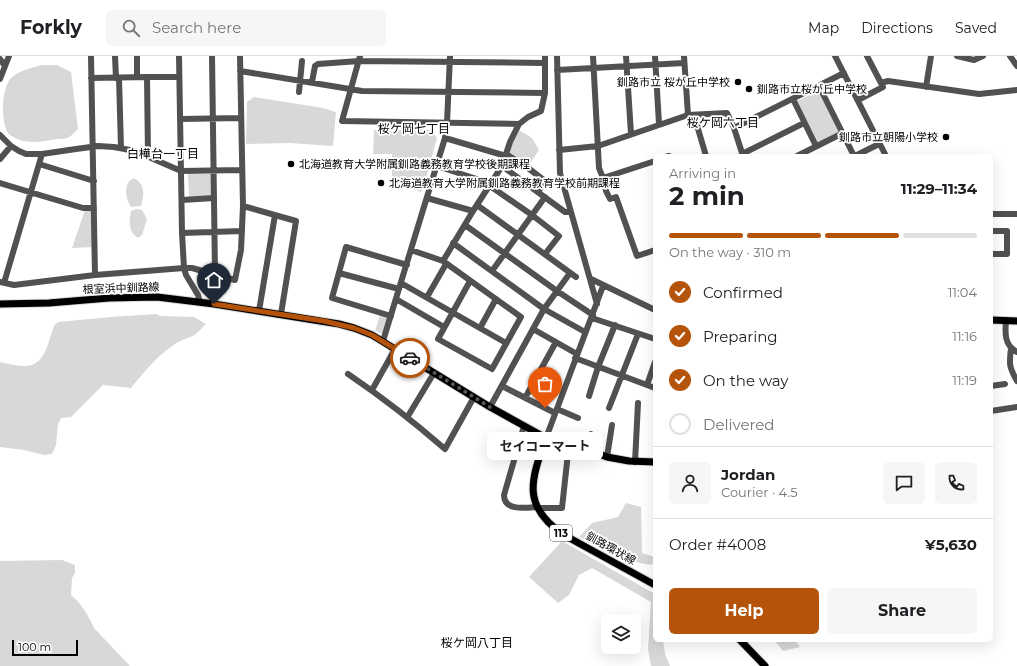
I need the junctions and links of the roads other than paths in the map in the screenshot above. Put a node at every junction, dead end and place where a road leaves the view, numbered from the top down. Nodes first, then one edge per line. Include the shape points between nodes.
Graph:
1 (9, 56) edge
2 (91, 56) edge
3 (115, 56) edge
4 (137, 56) edge
5 (179, 56) edge
6 (212, 56) edge
7 (240, 56) edge
8 (557, 56) edge
9 (594, 56) edge
10 (626, 56) edge
11 (655, 56) edge
12 (684, 56) edge
13 (835, 56) edge
14 (867, 56) edge
15 (931, 56) edge
16 (957, 56) edge
17 (983, 56) edge
18 (1010, 56) edge
19 (0, 59) edge
20 (359, 59) edge
21 (450, 59) edge
22 (545, 59) edge
23 (302, 61) dead end
24 (684, 63) junction
25 (655, 64) junction
26 (626, 66) junction
27 (1017, 66) edge
28 (594, 68) junction
29 (3, 69) edge
30 (557, 70) junction
31 (240, 71) junction
32 (844, 73) junction
33 (137, 77) junction
34 (147, 77) junction
35 (179, 77) junction
36 (91, 78) junction
37 (117, 78) junction
38 (0, 79) edge
39 (300, 80) junction
40 (312, 82) junction
41 (881, 83) junction
42 (819, 86) junction
43 (926, 86) junction
44 (352, 89) junction
45 (1017, 90) edge
46 (299, 92) dead end
47 (449, 92) junction
48 (545, 93) junction
49 (793, 99) junction
50 (858, 100) junction
51 (691, 115) junction
52 (213, 118) junction
53 (241, 118) junction
54 (180, 119) junction
55 (447, 123) junction
56 (804, 123) junction
57 (520, 124) junction
58 (659, 124) junction
59 (734, 128) junction
60 (842, 133) junction
61 (631, 134) junction
62 (0, 135) edge
63 (445, 138) junction
64 (879, 144) junction
65 (11, 146) junction
66 (598, 146) junction
67 (816, 146) junction
68 (92, 147) junction
69 (121, 148) junction
70 (559, 150) junction
71 (42, 154) junction
72 (705, 154) edge
73 (742, 154) edge
74 (744, 154) edge
75 (801, 154) edge
76 (854, 154) edge
77 (859, 154) edge
78 (885, 154) edge
79 (506, 155) junction
80 (148, 156) junction
81 (0, 159) edge
82 (653, 162) edge
83 (40, 164) junction
84 (437, 166) junction
85 (502, 166) junction
86 (242, 170) junction
87 (181, 171) junction
88 (213, 171) junction
89 (603, 178) junction
90 (94, 181) junction
91 (0, 183) edge
92 (491, 185) junction
93 (31, 192) junction
94 (538, 192) junction
95 (545, 197) junction
96 (214, 198) junction
97 (427, 198) junction
98 (182, 200) junction
99 (477, 205) junction
100 (243, 206) junction
101 (94, 208) junction
102 (473, 211) junction
103 (571, 212) junction
104 (993, 214) edge
105 (1017, 214) edge
106 (275, 215) junction
107 (532, 215) junction
108 (465, 225) junction
109 (242, 231) junction
110 (993, 231) edge
111 (214, 232) junction
112 (182, 233) junction
113 (518, 234) junction
114 (453, 244) junction
115 (411, 250) junction
116 (653, 251) edge
117 (505, 253) junction
118 (545, 254) junction
119 (993, 254) edge
120 (444, 262) junction
121 (407, 265) junction
122 (184, 268) junction
123 (492, 271) junction
124 (339, 273) junction
125 (215, 274) junction
126 (95, 275) junction
127 (591, 280) junction
128 (470, 281) junction
129 (2, 282) edge
130 (400, 286) junction
131 (603, 286) junction
132 (557, 291) junction
133 (427, 297) junction
134 (396, 299) junction
135 (496, 300) junction
136 (200, 302) junction
137 (0, 304) edge
138 (597, 304) junction
139 (544, 309) junction
140 (653, 309) edge
141 (259, 311) junction
142 (453, 312) junction
143 (281, 314) junction
144 (391, 316) junction
145 (593, 316) junction
146 (993, 320) edge
147 (1006, 320) junction
148 (1017, 321) edge
149 (615, 325) junction
150 (444, 327) junction
151 (480, 328) junction
152 (533, 329) junction
153 (585, 332) junction
154 (638, 334) junction
155 (653, 338) edge
156 (383, 342) junction
157 (556, 342) junction
158 (506, 343) junction
159 (1011, 348) junction
160 (395, 350) junction
161 (1017, 352) edge
162 (576, 356) junction
163 (598, 367) junction
164 (653, 368) edge
165 (434, 373) junction
166 (348, 374) dead end
167 (622, 376) junction
168 (1017, 381) edge
169 (1005, 384) dead end
170 (647, 385) junction
171 (502, 386) junction
172 (993, 386) edge
173 (653, 387) edge
174 (372, 390) junction
175 (589, 396) dead end
176 (474, 397) junction
177 (525, 398) junction
178 (638, 403) dead end
179 (490, 407) junction
180 (1017, 407) edge
181 (609, 408) dead end
182 (556, 411) junction
183 (993, 411) edge
184 (408, 416) junction
185 (578, 418) dead end
186 (524, 426) junction
187 (612, 426) dead end
188 (591, 434) dead end
189 (546, 438) junction
190 (569, 444) junction
191 (586, 449) junction
192 (607, 457) junction
193 (635, 462) junction
194 (653, 462) edge
195 (537, 508) junction
196 (653, 584) edge
197 (742, 642) edge
198 (764, 666) edge

1 - 29 street
2 - 36 street
3 - 37 street
4 - 33 street
5 - 35 street
6 - 52 street
7 - 31 street
8 - 30 street
9 - 28 street
10 - 26 street
11 - 25 street
12 - 24 street
13 - 32 street
14 - 41 street
15 - 43 street
16 - 17 street via 974,60
18 - 27 street
19 - 29 street
20 - 21 street
20 - 40 street via 318,64 315,66
20 - 44 street
21 - 22 street
21 - 47 street
22 - 48 street
23 - 39 street
24 - 25 street
24 - 51 street
25 - 26 street
25 - 58 street
26 - 28 street
26 - 61 street
28 - 30 street
28 - 66 street
29 - 38 street
30 - 70 street
31 - 39 street
31 - 53 street
32 - 42 street
32 - 50 street
33 - 34 street
33 - 37 street
34 - 35 street
34 - 80 street
35 - 54 street
36 - 37 street
36 - 68 street
37 - 69 street
39 - 40 street
39 - 46 street
40 - 44 street
41 - 43 street via 888,81
41 - 50 street via 883,87
42 - 49 street
42 - 60 street
43 - 45 street via 979,94
44 - 47 street
44 - 55 street via 342,121
47 - 48 street
47 - 55 street
48 - 57 street via 541,111
49 - 56 street
49 - 59 street
50 - 64 street
51 - 58 street
51 - 59 street via 727,113
51 - 72 street
52 - 53 street
52 - 54 street
52 - 88 street
53 - 86 street
54 - 87 street
55 - 57 street
55 - 63 street
56 - 67 street
56 - 74 street
57 - 79 street via 513,133
58 - 61 street
59 - 73 street
60 - 67 street
60 - 76 street
61 - 66 street
62 - 65 street
63 - 79 street
63 - 84 street
64 - 77 street
64 - 78 street
65 - 71 street via 26,154
65 - 81 street
66 - 70 street
66 - 89 street via 599,168
67 - 75 street
68 - 69 street
68 - 71 street
68 - 90 street
69 - 80 street
70 - 103 street via 560,173
71 - 83 street
79 - 85 street
79 - 94 street via 545,181
80 - 87 street
82 - 89 street
83 - 90 street
83 - 93 street
84 - 92 street
84 - 97 street
85 - 92 street
85 - 94 street
86 - 88 street
86 - 100 street
87 - 88 street
87 - 98 street
88 - 96 street
89 - 116 street via 610,199 616,197 638,256
90 - 101 street
91 - 93 street
92 - 99 street
92 - 107 street
93 - 101 street via 84,208
93 - 129 street
94 - 95 street
95 - 103 street via 565,212
95 - 107 street
96 - 98 street
96 - 111 street
97 - 102 street
97 - 115 street
98 - 112 street
99 - 102 street
99 - 113 street
100 - 106 street
100 - 109 street
101 - 126 street
102 - 108 street
103 - 127 street
104 - 105 street
106 - 141 street
106 - 143 street via 296,221
107 - 113 street
107 - 118 street via 559,236
108 - 114 street
108 - 117 street
109 - 111 street
109 - 125 street via 236,280
110 - 119 street via 1007,230 1007,254
111 - 112 street
111 - 125 street
112 - 122 street
113 - 117 street
113 - 118 street
114 - 120 street
114 - 123 street
115 - 120 street
115 - 121 street
117 - 123 street
117 - 132 street
118 - 132 street via 573,275
120 - 128 street
120 - 133 street
121 - 124 street via 346,247
121 - 130 street
122 - 125 street
122 - 126 street
122 - 136 street
123 - 139 street
124 - 130 street
124 - 144 street via 332,298
126 - 129 street via 14,285
127 - 131 street
127 - 138 street
128 - 135 street
128 - 142 street
130 - 133 street
130 - 134 street
131 - 138 street
131 - 140 street
132 - 139 street
132 - 145 street
133 - 142 street
134 - 144 street
134 - 150 street
135 - 151 street
135 - 158 street via 521,316
136 - 137 main road, 根室浜中釧路線 via 137,297
136 - 141 main road, 根室浜中釧路線
138 - 145 street
139 - 152 street
139 - 153 street
141 - 143 main road, 根室浜中釧路線
142 - 150 street
142 - 151 street
143 - 156 main road, 根室浜中釧路線 via 354,328
144 - 156 street
145 - 149 street
145 - 153 street
146 - 147 main road
147 - 148 main road
147 - 159 street via 1007,344
149 - 154 street
149 - 163 street
150 - 158 street via 438,339 492,369
151 - 158 street
152 - 157 street
152 - 171 street
153 - 162 street
154 - 155 street
154 - 167 street
156 - 160 main road, 根室浜中釧路線
157 - 162 street
157 - 177 street
159 - 161 street
159 - 168 street via 1009,363
160 - 165 main road, 根室浜中釧路線
160 - 174 street
162 - 163 street
162 - 182 street
163 - 167 street
163 - 175 street
164 - 170 street
165 - 176 main road, 根室浜中釧路線
165 - 184 street
166 - 174 street
167 - 170 street
167 - 181 street
169 - 172 street
170 - 173 street
171 - 177 street
171 - 179 street
174 - 184 street
176 - 179 main road, 根室浜中釧路線
176 - 184 street via 445,449
177 - 182 street
178 - 193 street
179 - 186 main road, 根室浜中釧路線
180 - 183 street
182 - 185 street
182 - 189 street
186 - 189 main road, 根室浜中釧路線
186 - 195 street via 504,499 512,506
187 - 192 street
188 - 191 street
189 - 190 main road
189 - 195 main road, 釧路環状線 / 113 via 534,478
190 - 191 main road
190 - 195 street via 562,508
191 - 192 main road
192 - 193 main road
193 - 194 main road
195 - 196 main road, 釧路環状線 / 113 via 551,527
197 - 198 main road

